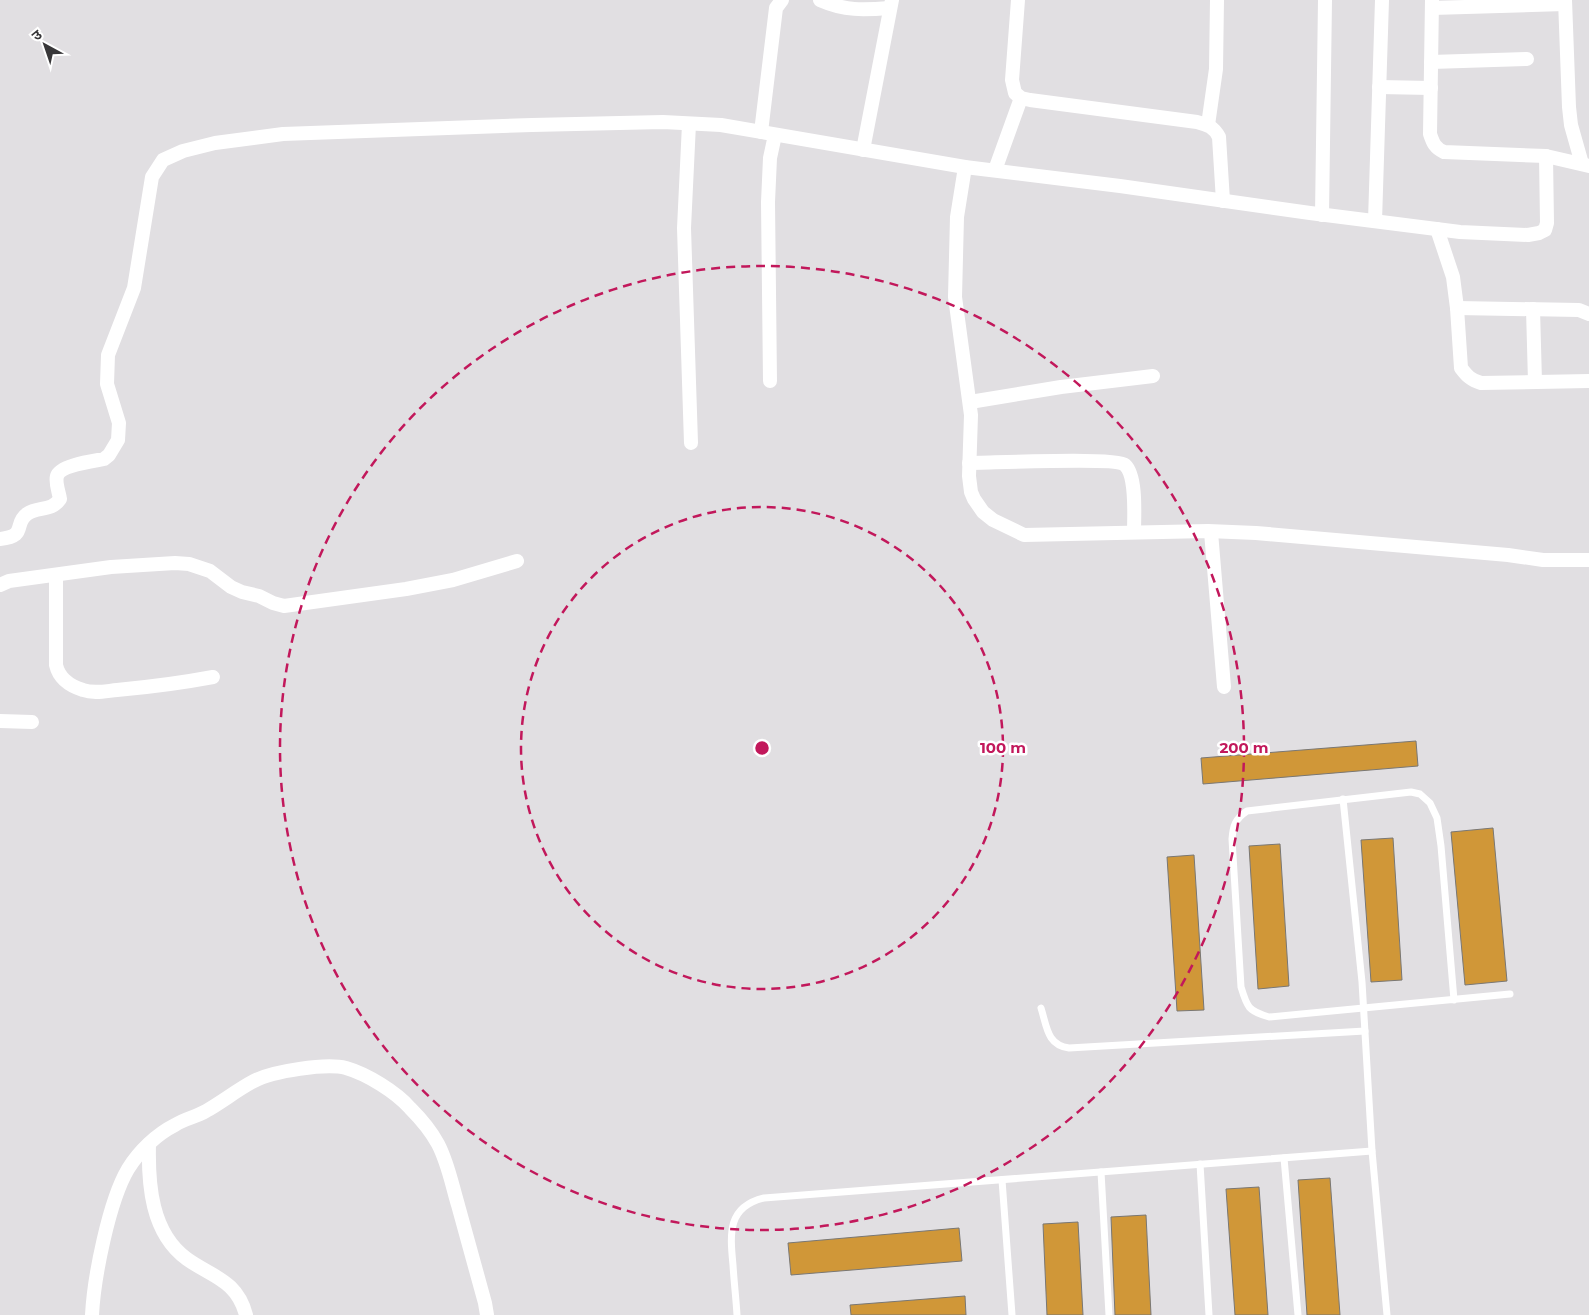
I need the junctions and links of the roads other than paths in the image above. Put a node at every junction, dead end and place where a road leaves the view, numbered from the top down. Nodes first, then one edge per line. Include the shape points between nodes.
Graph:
1 (782, 0) edge
2 (820, 0) edge
3 (1018, 0) edge
4 (1217, 0) edge
5 (1325, 0) edge
6 (1382, 0) edge
7 (1565, 2) edge
8 (891, 4) edge
9 (1432, 4) edge
10 (1527, 59) dead end
11 (1431, 62) junction
12 (1378, 87) junction
13 (1430, 88) junction
14 (1021, 98) junction
15 (689, 124) junction
16 (1208, 125) junction
17 (768, 134) junction
18 (863, 150) junction
19 (1546, 156) junction
20 (1586, 165) edge
21 (965, 167) junction
22 (995, 170) junction
23 (1223, 201) junction
24 (1322, 215) junction
25 (1375, 221) junction
26 (1437, 229) junction
27 (1457, 308) junction
28 (1533, 309) junction
29 (1589, 314) edge
30 (1153, 376) dead end
31 (770, 381) dead end
32 (1589, 381) edge
33 (1535, 382) junction
34 (970, 402) junction
35 (691, 443) dead end
36 (969, 463) junction
37 (1134, 532) junction
38 (1211, 532) junction
39 (0, 539) edge
40 (1589, 560) edge
41 (517, 561) dead end
42 (56, 575) junction
43 (0, 585) edge
44 (213, 677) dead end
45 (1224, 687) dead end
46 (0, 721) edge
47 (32, 722) dead end
48 (1343, 799) junction
49 (1510, 994) dead end
50 (1454, 1000) junction
51 (1041, 1008) dead end
52 (1363, 1008) junction
53 (1364, 1031) junction
54 (149, 1144) junction
55 (1372, 1151) junction
56 (1284, 1158) junction
57 (1200, 1164) junction
58 (1101, 1172) junction
59 (1002, 1180) junction
60 (92, 1315) edge
61 (246, 1315) edge
62 (487, 1315) edge
63 (737, 1315) edge
64 (1012, 1315) edge
65 (1109, 1315) edge
66 (1209, 1315) edge
67 (1298, 1315) edge
68 (1387, 1315) edge

1 - 17 street via 776,8
2 - 8 street via 853,10
3 - 14 street via 1012,80 1015,93
4 - 16 street via 1216,69
5 - 24 street
6 - 12 street
7 - 9 street
7 - 20 street via 1571,125
8 - 18 street
9 - 11 street
10 - 11 street
11 - 13 street
12 - 13 street
12 - 25 street
13 - 19 street via 1430,134 1437,149 1444,152
14 - 16 street
14 - 22 street
15 - 17 street via 721,125
15 - 35 street via 684,228
15 - 39 street via 532,125 283,134 215,143 183,150 163,160 152,177 134,288 108,355 107,384 119,423 118,440 104,459 59,472 60,500 56,505 30,512 21,521 20,531
16 - 23 street via 1219,137
17 - 18 street
17 - 31 street
18 - 21 street
19 - 20 street
19 - 26 street via 1548,217 1545,230 1539,233 1495,234
21 - 22 street
21 - 34 street via 957,217 955,297
22 - 23 street
23 - 24 street
24 - 25 street
25 - 26 street
26 - 27 street via 1453,277
27 - 28 street
27 - 33 street via 1461,368 1472,381
28 - 29 street via 1579,310
28 - 33 street
30 - 34 street
32 - 33 street
34 - 36 street
36 - 37 street via 974,499 993,520 1014,531 1024,535
36 - 37 street via 1122,464 1130,473 1133,487
37 - 38 street
38 - 40 street via 1543,560
38 - 45 street
41 - 42 street via 406,590 284,606 242,592 201,567 189,564 112,567
42 - 43 street
42 - 44 street via 56,665 58,673 72,686 95,692 158,687
46 - 47 street
48 - 50 lane via 1411,792 1420,794 1430,803 1437,818 1441,846
48 - 52 lane
48 - 52 lane via 1247,811 1233,824 1242,987 1247,1006 1255,1013 1269,1017
49 - 50 lane
50 - 52 lane
51 - 53 lane via 1050,1038 1060,1047 1069,1048
52 - 53 lane
53 - 55 lane
54 - 60 street via 128,1169 113,1210 104,1242
54 - 61 street via 150,1193 164,1232 187,1259 225,1281 236,1294
54 - 62 street via 174,1125 199,1115 254,1081 272,1074 335,1066 372,1080 409,1106 438,1144 448,1168
55 - 56 lane
55 - 68 lane
56 - 57 lane
56 - 67 lane
57 - 58 lane
57 - 66 lane
58 - 59 lane
58 - 65 lane
59 - 63 lane via 752,1201 735,1218 730,1237
59 - 64 lane

